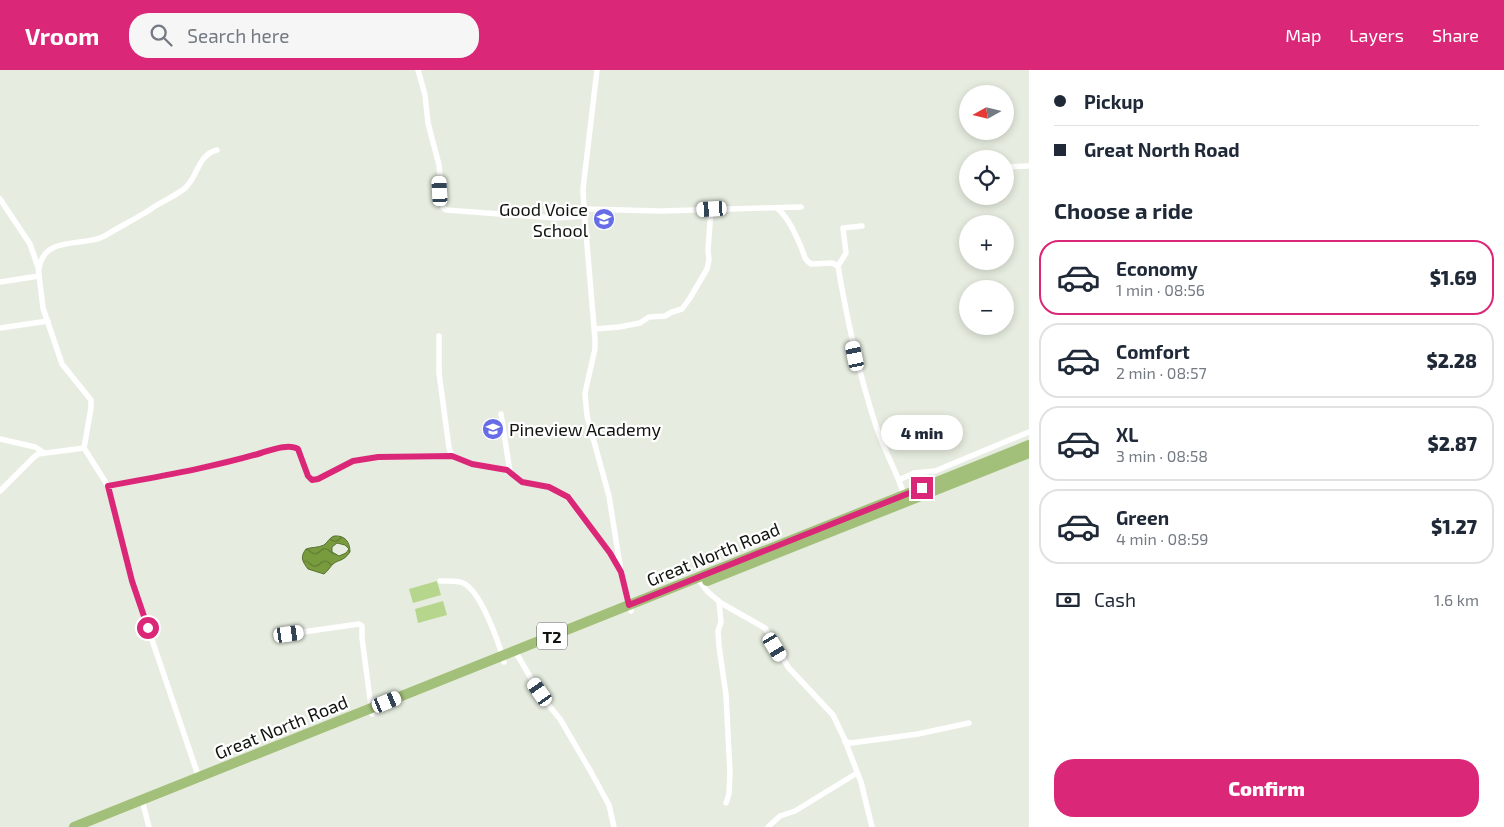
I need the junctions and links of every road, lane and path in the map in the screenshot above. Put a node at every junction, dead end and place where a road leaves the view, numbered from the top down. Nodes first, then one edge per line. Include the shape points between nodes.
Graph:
1 (418, 70) edge
2 (597, 70) edge
3 (217, 150) dead end
4 (1014, 166) edge
5 (1029, 166) edge
6 (0, 199) edge
7 (801, 207) dead end
8 (584, 209) junction
9 (712, 209) junction
10 (778, 209) junction
11 (584, 216) junction
12 (862, 226) dead end
13 (838, 266) junction
14 (39, 274) junction
15 (0, 282) edge
16 (48, 321) junction
17 (0, 328) edge
18 (595, 329) junction
19 (439, 336) dead end
20 (501, 414) dead end
21 (1029, 432) edge
22 (0, 439) edge
23 (1029, 445) edge
24 (84, 448) junction
25 (43, 452) junction
26 (1029, 453) edge
27 (452, 456) junction
28 (510, 472) junction
29 (899, 480) junction
30 (108, 486) junction
31 (0, 491) edge
32 (905, 498) junction
33 (621, 572) junction
34 (440, 581) dead end
35 (699, 581) junction
36 (719, 601) junction
37 (630, 608) junction
38 (285, 629) dead end
39 (516, 653) junction
40 (503, 659) junction
41 (371, 711) junction
42 (969, 723) dead end
43 (845, 741) junction
44 (857, 773) junction
45 (200, 779) junction
46 (142, 802) junction
47 (726, 803) dead end
48 (74, 827) edge
49 (86, 827) edge
50 (149, 827) edge
51 (614, 827) edge
52 (768, 827) edge
53 (872, 827) edge

1 - 11 street via 439,165 443,208 556,218
2 - 8 street via 583,188
3 - 14 street via 202,160 184,189 102,238 51,247 43,256
4 - 5 street
6 - 14 street via 28,239
7 - 10 street
8 - 9 street
8 - 11 street
9 - 10 street
9 - 18 street via 707,269 682,309 665,316 650,317 640,323
10 - 13 street via 790,224 805,259 811,264 832,263
11 - 18 street
12 - 13 street via 843,228 846,253
13 - 29 street via 866,395
14 - 15 street
14 - 16 street via 42,304
16 - 17 street
16 - 24 street via 62,364 92,402
18 - 33 street via 595,349 587,384 587,416 609,496
19 - 27 street via 439,373
20 - 28 street
21 - 29 street via 935,470 914,473
22 - 25 street
23 - 32 highway, Great North Road / T2
24 - 25 street
24 - 30 street
25 - 31 street
26 - 32 highway, Great North Road / T2
27 - 28 street
27 - 30 street via 378,457 353,461 312,480 298,449 292,446 209,467
28 - 33 street via 522,482 542,484 568,497
29 - 32 street
30 - 45 street via 132,581
32 - 35 highway, Great North Road / T2
33 - 37 street
34 - 40 street via 462,582 470,589 483,606
35 - 36 street
35 - 37 highway, Great North Road / T2
36 - 43 street via 768,631 788,667 833,715
36 - 47 street via 718,646 726,695 730,773
37 - 39 highway, Great North Road / T2
38 - 41 street via 289,634 362,626
39 - 40 highway, Great North Road / T2
39 - 51 street via 586,762 609,805
40 - 41 highway, Great North Road / T2
41 - 45 highway, Great North Road / T2
42 - 43 street via 918,734 851,743
43 - 44 street
44 - 52 street via 795,811 780,816
44 - 53 street
45 - 46 highway, Great North Road / T2
46 - 48 highway, Great North Road / T2
46 - 49 highway, Great North Road / T2
46 - 50 street

